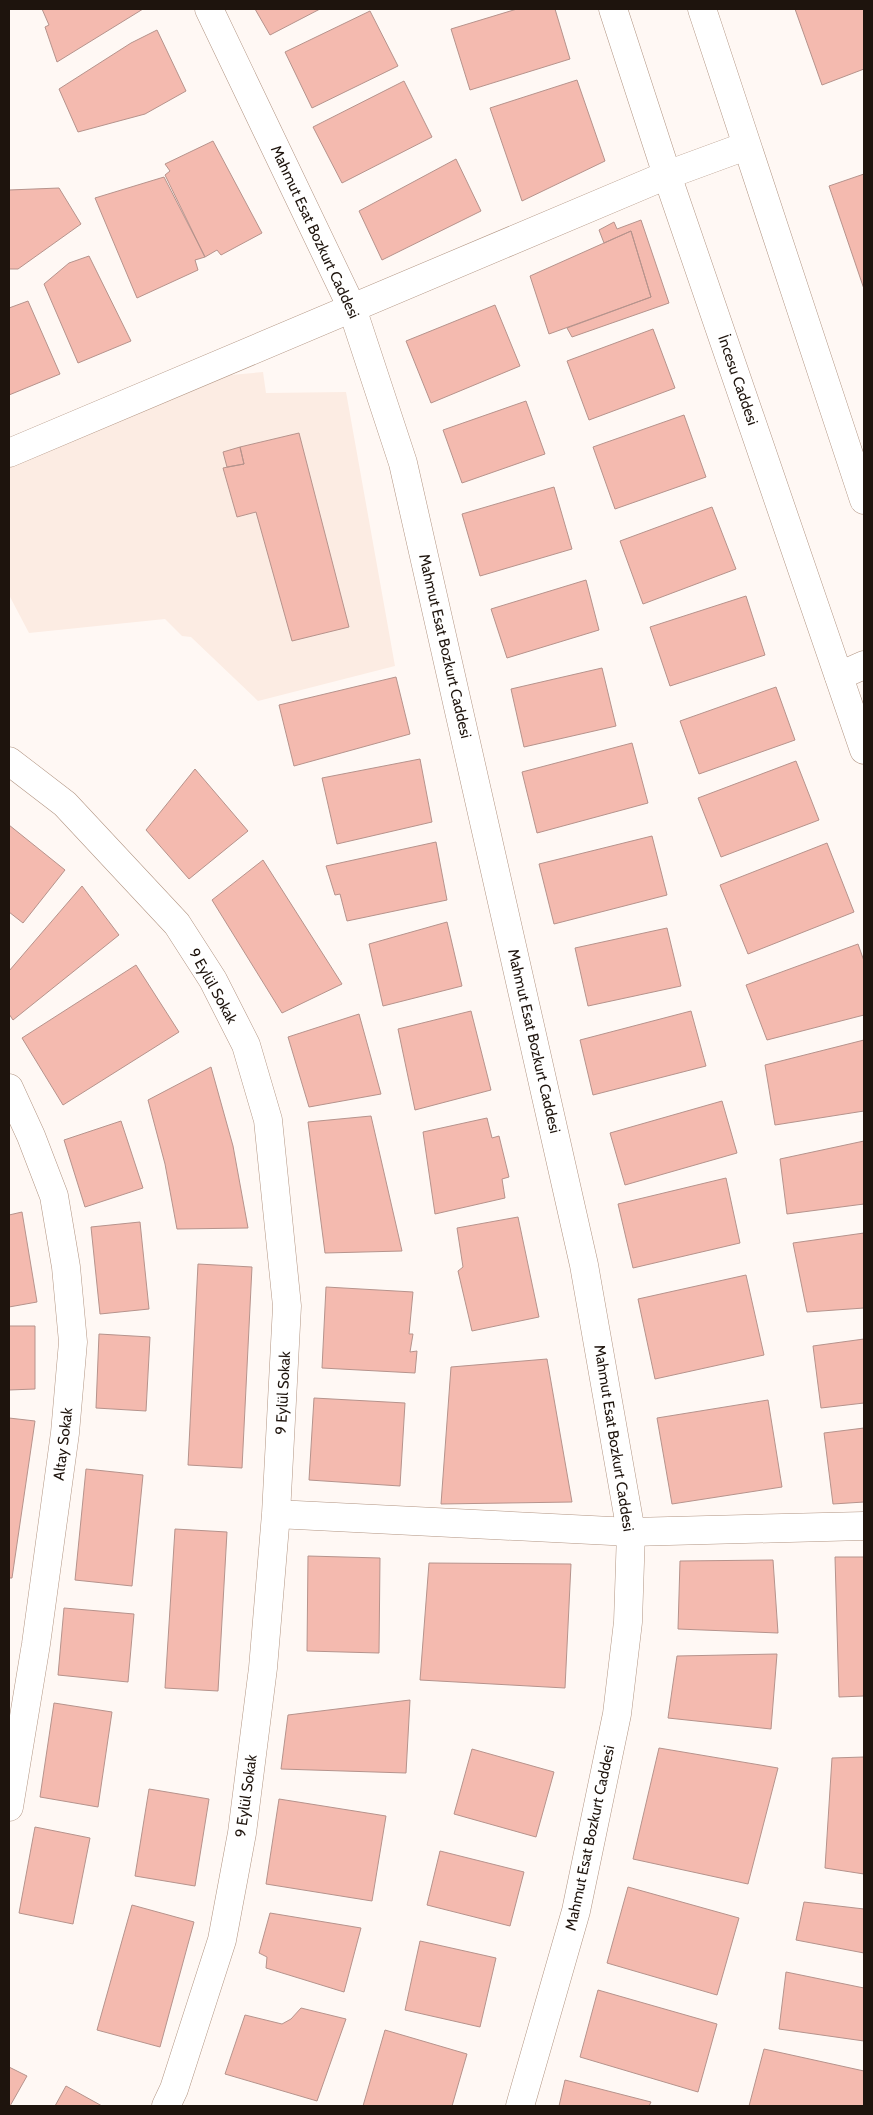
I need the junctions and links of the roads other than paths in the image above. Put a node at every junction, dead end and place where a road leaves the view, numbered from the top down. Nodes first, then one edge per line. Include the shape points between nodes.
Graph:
1 (209, 9) edge
2 (613, 9) edge
3 (702, 9) edge
4 (746, 146) junction
5 (668, 175) junction
6 (352, 308) junction
7 (9, 453) edge
8 (864, 500) edge
9 (864, 665) edge
10 (839, 676) junction
11 (864, 750) edge
12 (9, 761) edge
13 (9, 1088) edge
14 (276, 1514) junction
15 (864, 1526) edge
16 (630, 1532) junction
17 (9, 1807) edge
18 (166, 2106) edge
19 (520, 2106) edge

1 - 6 street, Mahmut Esat Bozkurt Caddesi
2 - 5 street, İncesu Caddesi
3 - 4 street
4 - 5 street
4 - 8 street
5 - 6 street
5 - 10 street, İncesu Caddesi
6 - 7 street
6 - 16 street, Mahmut Esat Bozkurt Caddesi via 403,463 464,728 584,1265
9 - 10 street
10 - 11 street, İncesu Caddesi
12 - 14 street, 9 Eylül Sokak via 65,804 177,924 213,980 246,1045 268,1120 287,1306
13 - 17 street, Altay Sokak via 54,1196 66,1267 73,1342 65,1433 36,1644
14 - 16 street
14 - 18 street, 9 Eylül Sokak via 263,1668 242,1833 222,1940
15 - 16 street
16 - 19 street, Mahmut Esat Bozkurt Caddesi via 628,1622 617,1714 576,1911

